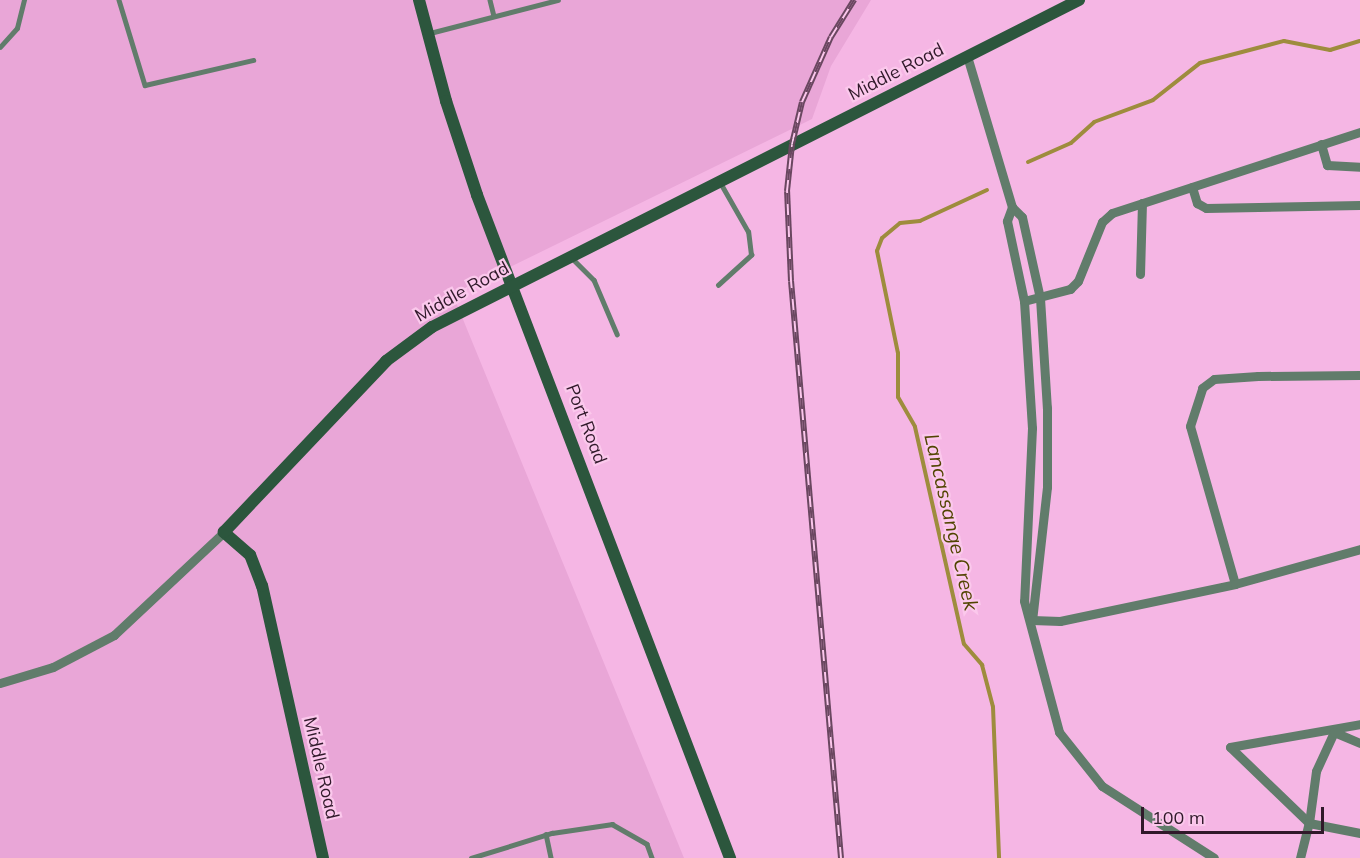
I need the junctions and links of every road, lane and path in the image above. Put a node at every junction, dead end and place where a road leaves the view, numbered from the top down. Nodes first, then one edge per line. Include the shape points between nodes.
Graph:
1 (24, 0) edge
2 (119, 0) edge
3 (419, 0) edge
4 (490, 0) edge
5 (558, 0) edge
6 (1079, 0) edge
7 (494, 16) junction
8 (427, 33) junction
9 (0, 48) edge
10 (967, 56) junction
11 (253, 60) dead end
12 (1360, 132) edge
13 (1321, 144) junction
14 (1360, 167) edge
15 (718, 181) junction
16 (1192, 187) junction
17 (1142, 203) junction
18 (1360, 205) edge
19 (1012, 207) junction
20 (570, 256) junction
21 (1140, 274) dead end
22 (512, 285) junction
23 (718, 285) dead end
24 (1040, 298) junction
25 (1024, 301) junction
26 (617, 334) dead end
27 (1360, 375) edge
28 (224, 532) junction
29 (1360, 549) edge
30 (1235, 584) junction
31 (1032, 620) junction
32 (0, 683) edge
33 (1360, 724) edge
34 (1334, 732) junction
35 (1360, 743) edge
36 (1309, 823) junction
37 (1360, 833) edge
38 (546, 834) junction
39 (323, 858) edge
40 (471, 858) edge
41 (551, 858) edge
42 (652, 858) edge
43 (730, 858) edge
44 (1214, 858) edge
45 (1300, 858) edge

1 - 9 lane via 17,28
2 - 11 lane via 145,85
3 - 8 main road, Port Road
4 - 7 lane
5 - 7 lane
6 - 10 main road, Middle Road
7 - 8 lane
8 - 22 main road, Port Road via 477,195
10 - 15 main road, Middle Road
10 - 19 street
12 - 13 street
13 - 14 street via 1327,165
13 - 16 street
15 - 20 main road, Middle Road
15 - 23 lane via 748,232 750,255
16 - 17 street
16 - 18 street via 1197,203 1206,208
17 - 21 street
17 - 24 street via 1112,213 1102,222 1078,280 1070,289
19 - 24 street via 1022,217
19 - 25 street via 1007,220
20 - 22 main road, Middle Road
20 - 26 lane via 594,280
22 - 28 main road, Middle Road via 432,327 386,361
22 - 43 main road, Port Road
24 - 25 street
24 - 31 street via 1047,487
25 - 31 street via 1032,428 1024,601
27 - 30 street via 1214,379 1202,388 1190,426
28 - 32 street via 114,635 53,667
28 - 39 main road, Middle Road via 250,555 261,586
29 - 30 street
30 - 31 street via 1060,621
31 - 44 street via 1059,732 1102,786
33 - 34 street
34 - 35 street
34 - 36 street via 1316,771
34 - 36 street via 1230,747
36 - 37 street
36 - 45 street
38 - 40 lane
38 - 41 lane
38 - 42 lane via 612,824 647,844

